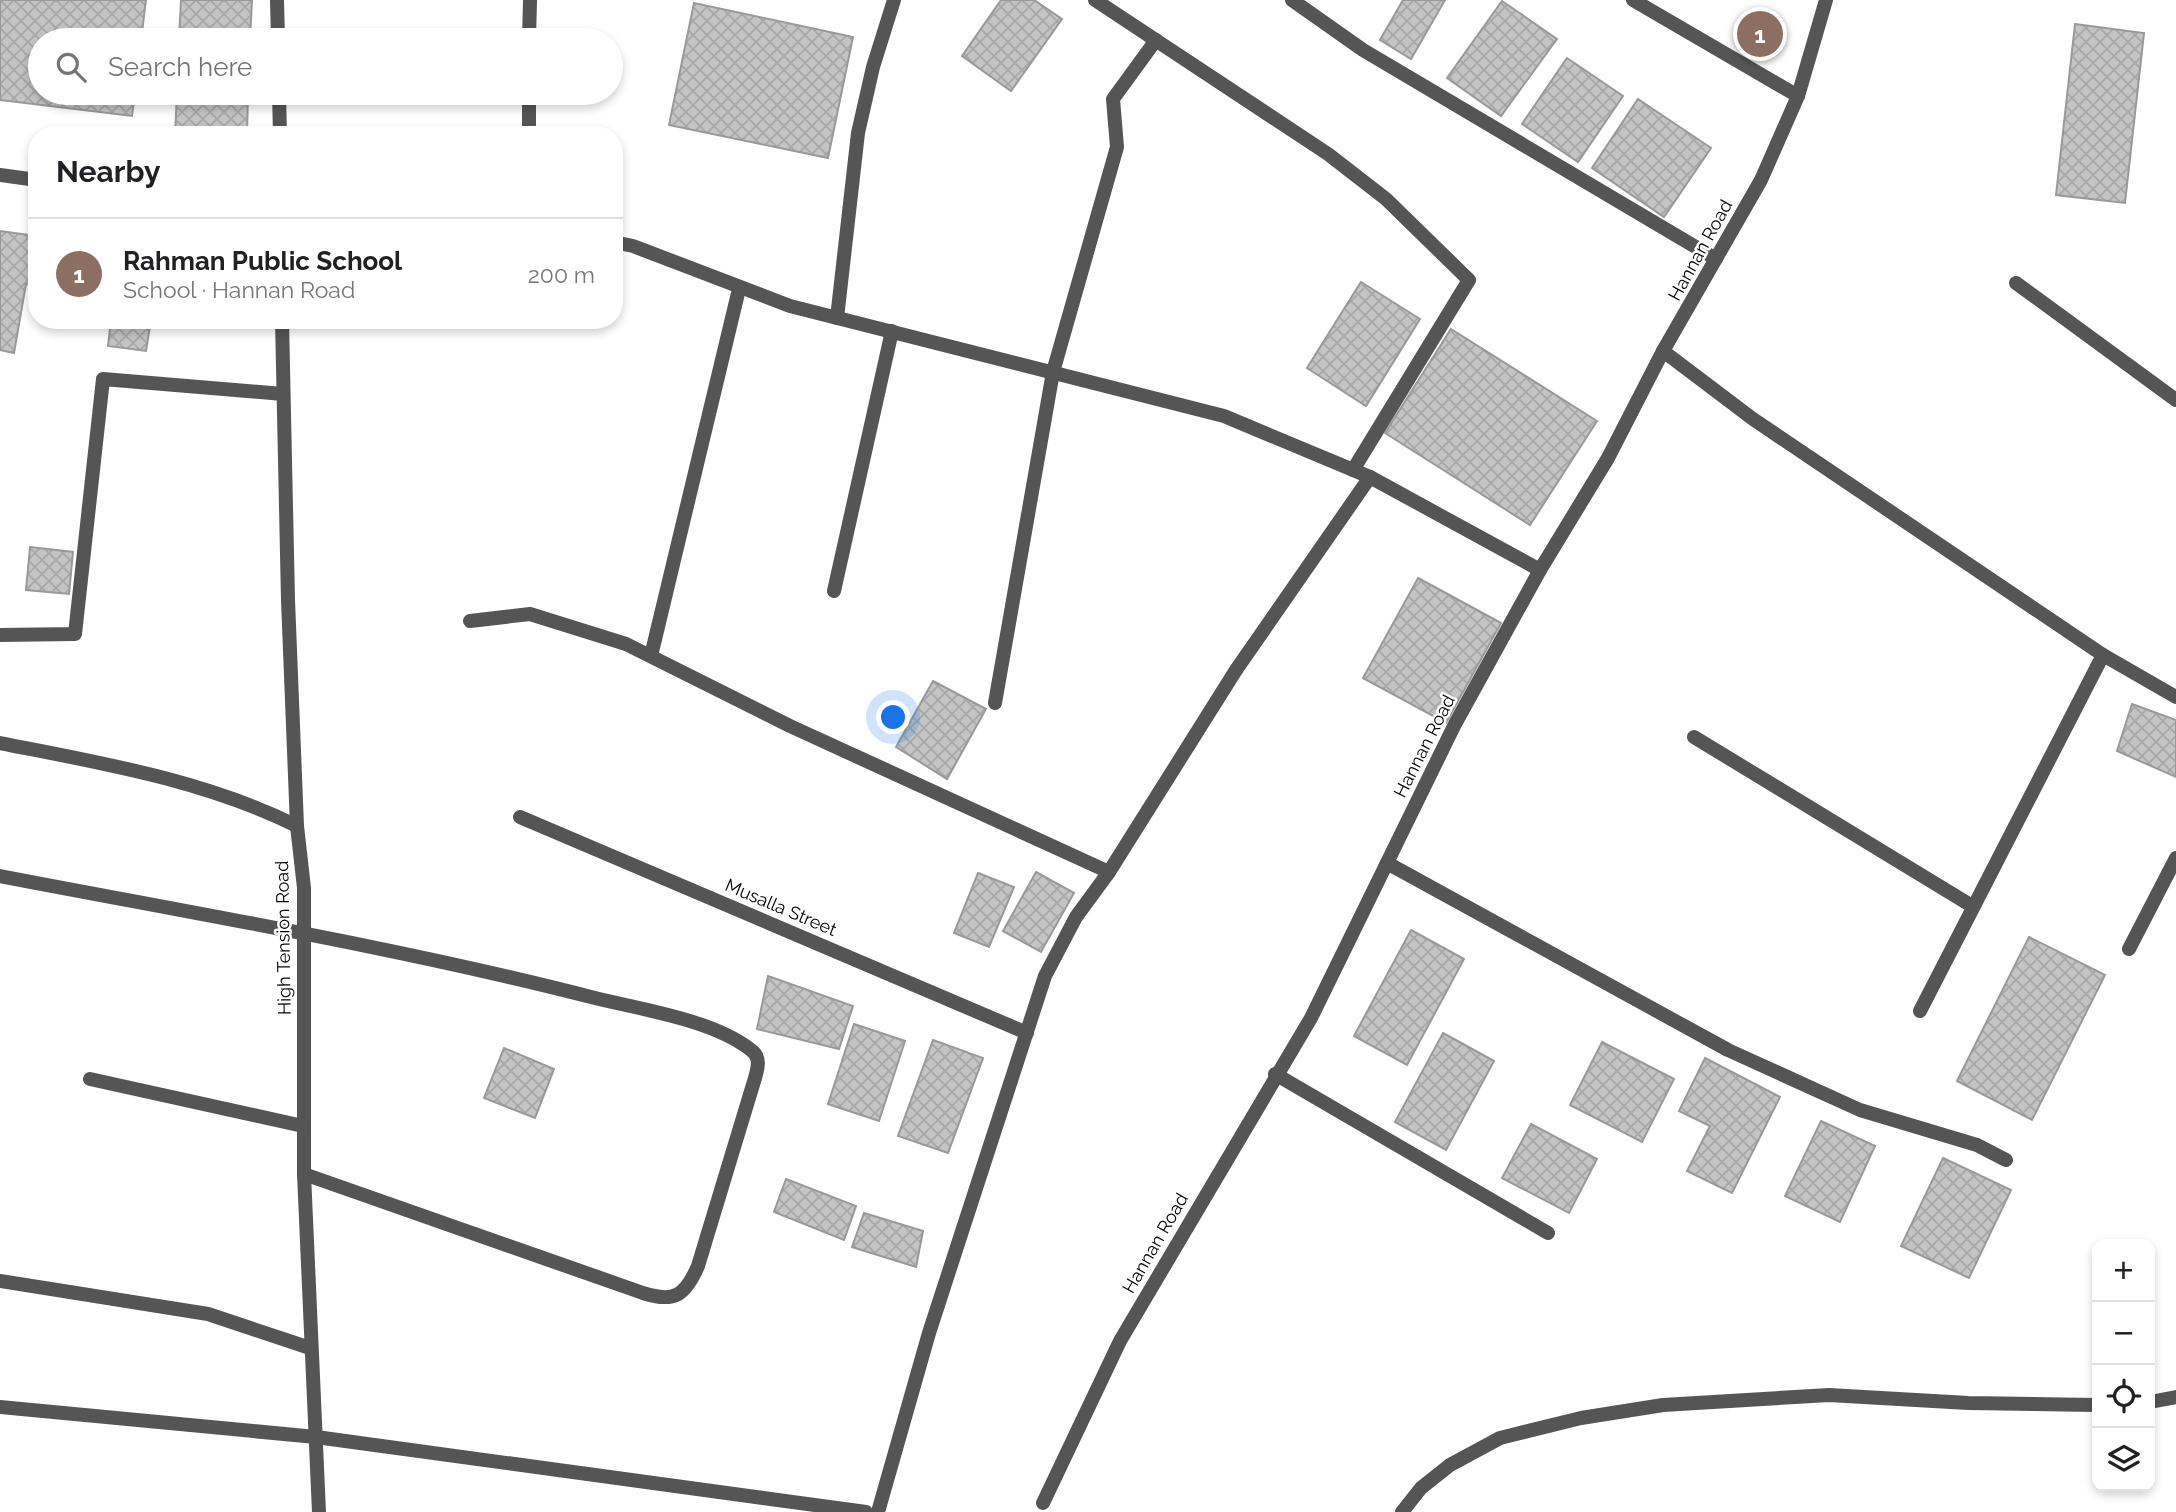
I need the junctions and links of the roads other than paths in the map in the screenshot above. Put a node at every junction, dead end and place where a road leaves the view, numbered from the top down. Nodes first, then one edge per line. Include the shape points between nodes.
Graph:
1 (276, 0) edge
2 (530, 0) edge
3 (894, 0) edge
4 (1095, 0) edge
5 (1292, 0) edge
6 (1633, 0) edge
7 (1826, 0) edge
8 (277, 28) edge
9 (529, 28) edge
10 (1156, 40) junction
11 (1798, 96) junction
12 (279, 105) edge
13 (529, 105) edge
14 (280, 126) edge
15 (529, 126) edge
16 (0, 174) edge
17 (28, 179) edge
18 (623, 245) edge
19 (1716, 259) junction
20 (2016, 283) dead end
21 (738, 289) junction
22 (837, 318) junction
23 (282, 329) edge
24 (892, 331) junction
25 (1663, 351) junction
26 (1053, 372) junction
27 (283, 394) junction
28 (2176, 400) edge
29 (1353, 470) junction
30 (1370, 477) junction
31 (1539, 570) junction
32 (834, 591) dead end
33 (470, 621) dead end
34 (0, 635) edge
35 (651, 656) junction
36 (2103, 656) junction
37 (2176, 698) edge
38 (995, 703) dead end
39 (1694, 737) dead end
40 (0, 743) edge
41 (520, 817) dead end
42 (297, 826) junction
43 (2176, 858) edge
44 (1387, 863) junction
45 (1109, 872) junction
46 (0, 876) edge
47 (1972, 906) junction
48 (304, 934) junction
49 (2129, 949) dead end
50 (1920, 1011) dead end
51 (1027, 1033) junction
52 (1275, 1074) junction
53 (90, 1079) dead end
54 (303, 1126) junction
55 (2006, 1160) dead end
56 (304, 1174) junction
57 (1548, 1233) dead end
58 (0, 1281) edge
59 (310, 1348) junction
60 (2176, 1397) edge
61 (2155, 1401) edge
62 (2092, 1405) edge
63 (0, 1407) edge
64 (316, 1437) junction
65 (1043, 1503) dead end
66 (319, 1512) edge
67 (866, 1512) edge
68 (878, 1512) edge
69 (1402, 1512) edge

1 - 8 street
2 - 9 street
3 - 22 street via 858,133
4 - 10 street
5 - 19 street via 1363,50
6 - 11 street
7 - 11 street, Hannan Road
10 - 26 street via 1113,99 1117,147
10 - 29 street via 1328,154 1469,280
11 - 19 street, Hannan Road via 1761,180
12 - 14 street
13 - 15 street
16 - 17 street
18 - 21 street
19 - 25 street, Hannan Road
20 - 28 street
21 - 22 street
21 - 35 street
22 - 24 street
23 - 27 street, High Tension Road
24 - 26 street
24 - 32 street
25 - 31 street, Hannan Road via 1608,458
25 - 36 street via 1753,419
26 - 29 street via 1224,416
26 - 38 street
27 - 34 street via 103,379 75,634
27 - 42 street, High Tension Road
29 - 30 street
30 - 31 street
30 - 45 street via 1236,670
31 - 44 street, Hannan Road via 1455,724
33 - 35 street via 530,614
35 - 45 street
36 - 37 street
36 - 47 street
39 - 47 street
40 - 42 street via 111,765 235,798
41 - 51 street, Musalla Street
42 - 48 street, High Tension Road
43 - 49 street
44 - 52 street, Hannan Road via 1311,1018
44 - 55 street via 1728,1049 1860,1110 1978,1145
45 - 51 street via 1076,917 1045,976
46 - 48 street
47 - 50 street
48 - 54 street, High Tension Road
48 - 56 street via 457,963 681,1020 741,1044 758,1059 698,1266 692,1280 674,1297 661,1299
51 - 68 street via 929,1333
52 - 57 street
52 - 65 street, Hannan Road via 1120,1341
53 - 54 street
54 - 56 street, High Tension Road
56 - 59 street, High Tension Road
58 - 59 street via 208,1314
59 - 64 street, High Tension Road
60 - 61 street
62 - 69 street via 1829,1395 1650,1407 1544,1426 1479,1447 1421,1488
63 - 64 street
64 - 66 street, High Tension Road
64 - 67 street

